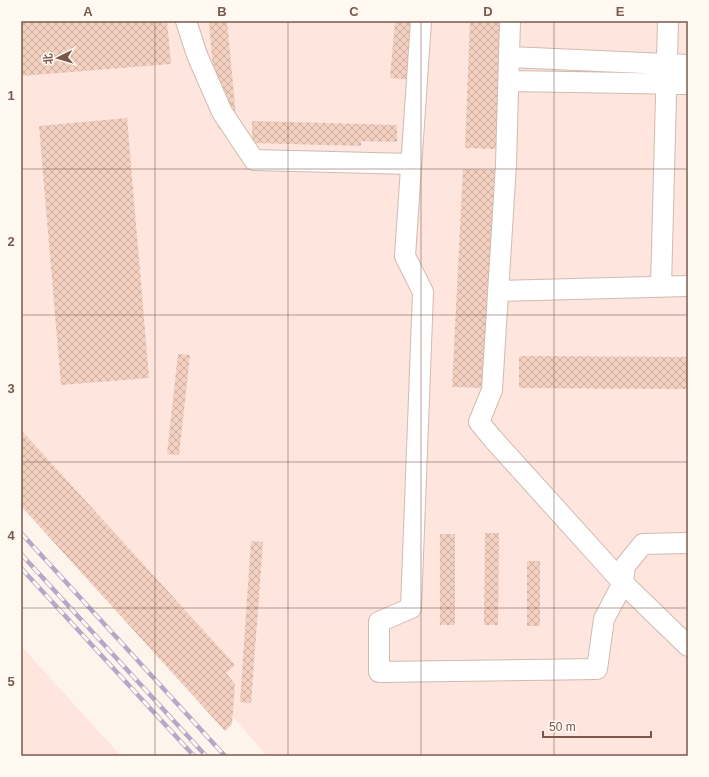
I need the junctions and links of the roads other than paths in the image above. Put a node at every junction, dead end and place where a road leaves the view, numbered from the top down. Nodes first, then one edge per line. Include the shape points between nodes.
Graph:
1 (186, 21) edge
2 (421, 21) edge
3 (510, 21) edge
4 (668, 21) edge
5 (510, 58) junction
6 (667, 64) junction
7 (688, 65) edge
8 (509, 81) junction
9 (666, 84) junction
10 (688, 84) edge
11 (411, 164) junction
12 (661, 286) junction
13 (688, 286) edge
14 (498, 291) junction
15 (688, 543) edge
16 (623, 583) junction
17 (688, 646) edge

1 - 11 street via 197,55 222,112 254,160
2 - 11 street
3 - 5 street
4 - 6 street
5 - 6 street
5 - 8 street
6 - 7 street
6 - 9 street
8 - 9 street
8 - 14 street
9 - 10 street
9 - 12 street
11 - 16 street via 405,256 423,292 411,608 379,622 379,672 597,669 604,619
12 - 13 street
12 - 14 street
14 - 16 street via 492,390 479,422
15 - 16 street via 643,544 625,566
16 - 17 street

